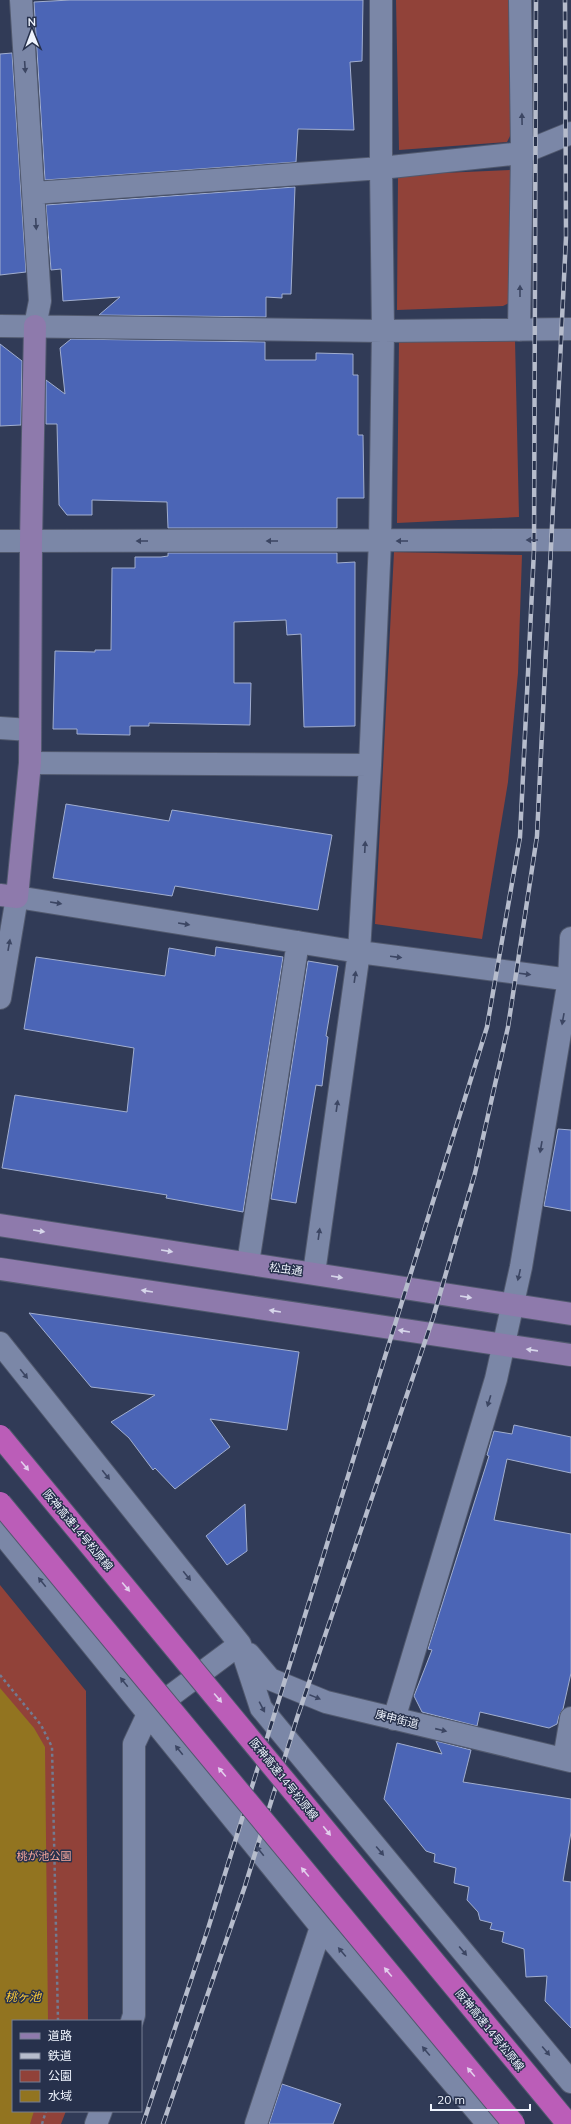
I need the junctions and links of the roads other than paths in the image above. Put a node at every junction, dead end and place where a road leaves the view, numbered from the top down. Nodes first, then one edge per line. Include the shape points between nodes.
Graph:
1 (21, 0) edge
2 (381, 0) edge
3 (520, 0) edge
4 (571, 134) edge
5 (522, 153) junction
6 (380, 168) junction
7 (34, 193) junction
8 (0, 326) edge
9 (35, 326) junction
10 (519, 330) junction
11 (571, 330) edge
12 (383, 331) junction
13 (0, 540) edge
14 (571, 540) edge
15 (31, 541) junction
16 (380, 541) junction
17 (0, 728) edge
18 (30, 730) junction
19 (30, 763) junction
20 (370, 765) junction
21 (9, 896) edge
22 (571, 938) edge
23 (298, 942) junction
24 (358, 952) junction
25 (570, 980) edge
26 (0, 998) edge
27 (0, 1225) edge
28 (248, 1263) junction
29 (0, 1269) edge
30 (314, 1273) junction
31 (512, 1304) junction
32 (571, 1314) edge
33 (0, 1343) edge
34 (503, 1346) junction
35 (571, 1355) edge
36 (0, 1436) edge
37 (0, 1503) edge
38 (0, 1531) edge
39 (240, 1644) junction
40 (149, 1712) junction
41 (394, 1718) junction
42 (571, 1718) edge
43 (568, 1760) edge
44 (321, 1927) junction
45 (132, 2020) edge
46 (571, 2082) edge
47 (101, 2112) edge
48 (96, 2124) edge
49 (256, 2124) edge
50 (488, 2124) edge
51 (514, 2124) edge
52 (568, 2124) edge

1 -> 7 street
2 - 6 street
5 -> 3 street
4 - 5 street
5 - 6 street
10 -> 5 street
6 - 7 street
6 - 12 street
7 -> 9 street via 40,301
8 - 9 street
9 - 12 street
9 - 15 street
10 - 11 street
10 - 12 street
12 - 16 street
13 - 15 street
14 -> 16 street
16 -> 15 street
15 - 18 street
16 - 20 street
17 - 18 street
18 - 19 street
19 - 20 street
19 - 21 street
24 -> 20 street
21 -> 23 street
26 -> 21 street
22 - 25 street
23 - 24 street
23 - 28 street
24 -> 25 street
30 -> 24 street
25 -> 31 street
27 -> 28 street, 松虫通
28 - 30 street, 松虫通
34 -> 29 street
30 -> 31 street, 松虫通
31 - 32 street, 松虫通
31 - 34 street
33 -> 39 street, 庚申街道
35 -> 34 street
34 -> 41 street via 496,1379
36 -> 52 highway, 阪神高速14号松原線, bridge
51 -> 37 highway, bridge
40 -> 38 street
39 - 40 street
39 -> 41 street, 庚申街道 via 270,1679 326,1702
39 -> 46 street via 262,1708
44 -> 40 street
40 - 45 street via 134,1744
41 -> 43 street, 庚申街道
42 - 43 street
44 - 49 street
50 -> 44 street
47 - 48 street

